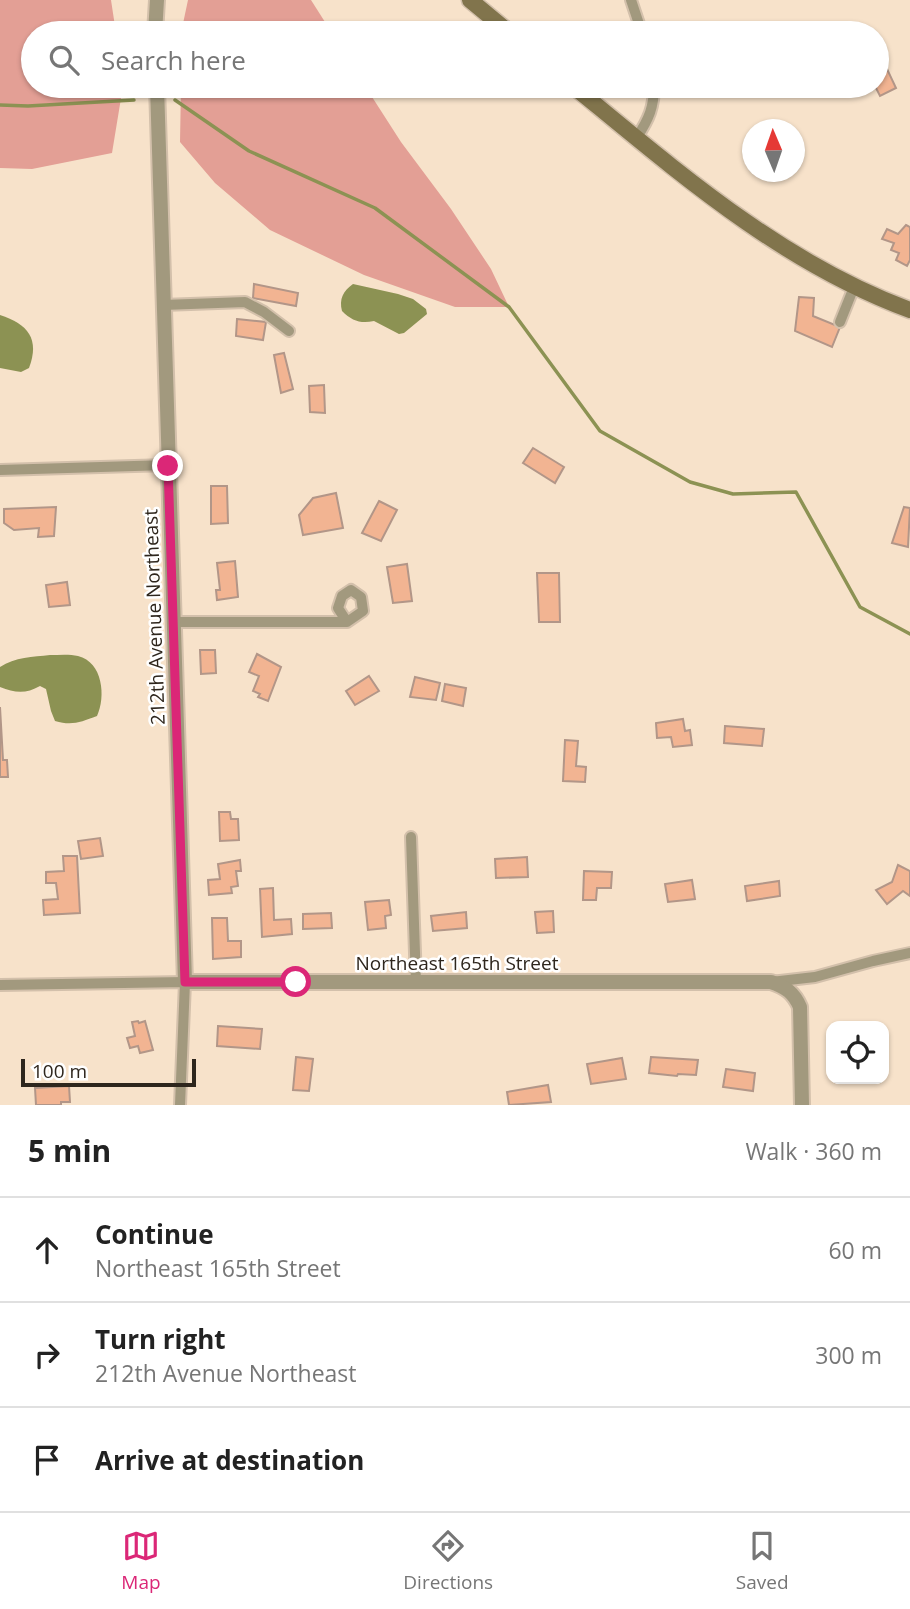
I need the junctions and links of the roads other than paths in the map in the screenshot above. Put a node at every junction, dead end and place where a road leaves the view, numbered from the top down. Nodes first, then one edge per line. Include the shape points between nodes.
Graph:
1 (157, 0) edge
2 (470, 0) edge
3 (631, 0) edge
4 (156, 21) edge
5 (495, 21) edge
6 (638, 21) edge
7 (157, 98) edge
8 (588, 98) edge
9 (654, 98) edge
10 (637, 137) junction
11 (854, 287) junction
12 (163, 305) junction
13 (910, 310) edge
14 (840, 322) dead end
15 (289, 331) dead end
16 (168, 466) junction
17 (0, 470) edge
18 (174, 622) junction
19 (347, 622) dead end
20 (411, 837) dead end
21 (910, 953) edge
22 (185, 982) junction
23 (416, 982) junction
24 (771, 982) junction
25 (0, 985) edge
26 (180, 1105) edge
27 (802, 1105) edge

1 - 4 street
2 - 5 main road
3 - 6 street
7 - 12 street, 212th Avenue Northeast
8 - 10 main road
9 - 10 street via 650,118
10 - 11 main road via 758,231
11 - 13 main road
11 - 14 street
12 - 15 street via 245,302
12 - 16 street, 212th Avenue Northeast
16 - 17 street
16 - 18 street, 212th Avenue Northeast
18 - 19 street
18 - 22 street, 212th Avenue Northeast
20 - 23 street
21 - 24 street, Northeast 165th Street via 815,977
22 - 23 street, Northeast 165th Street
22 - 25 street, Northeast 165th Street
22 - 26 street, 212th Avenue Northeast
23 - 24 street, Northeast 165th Street
24 - 27 street via 789,990 800,1007

